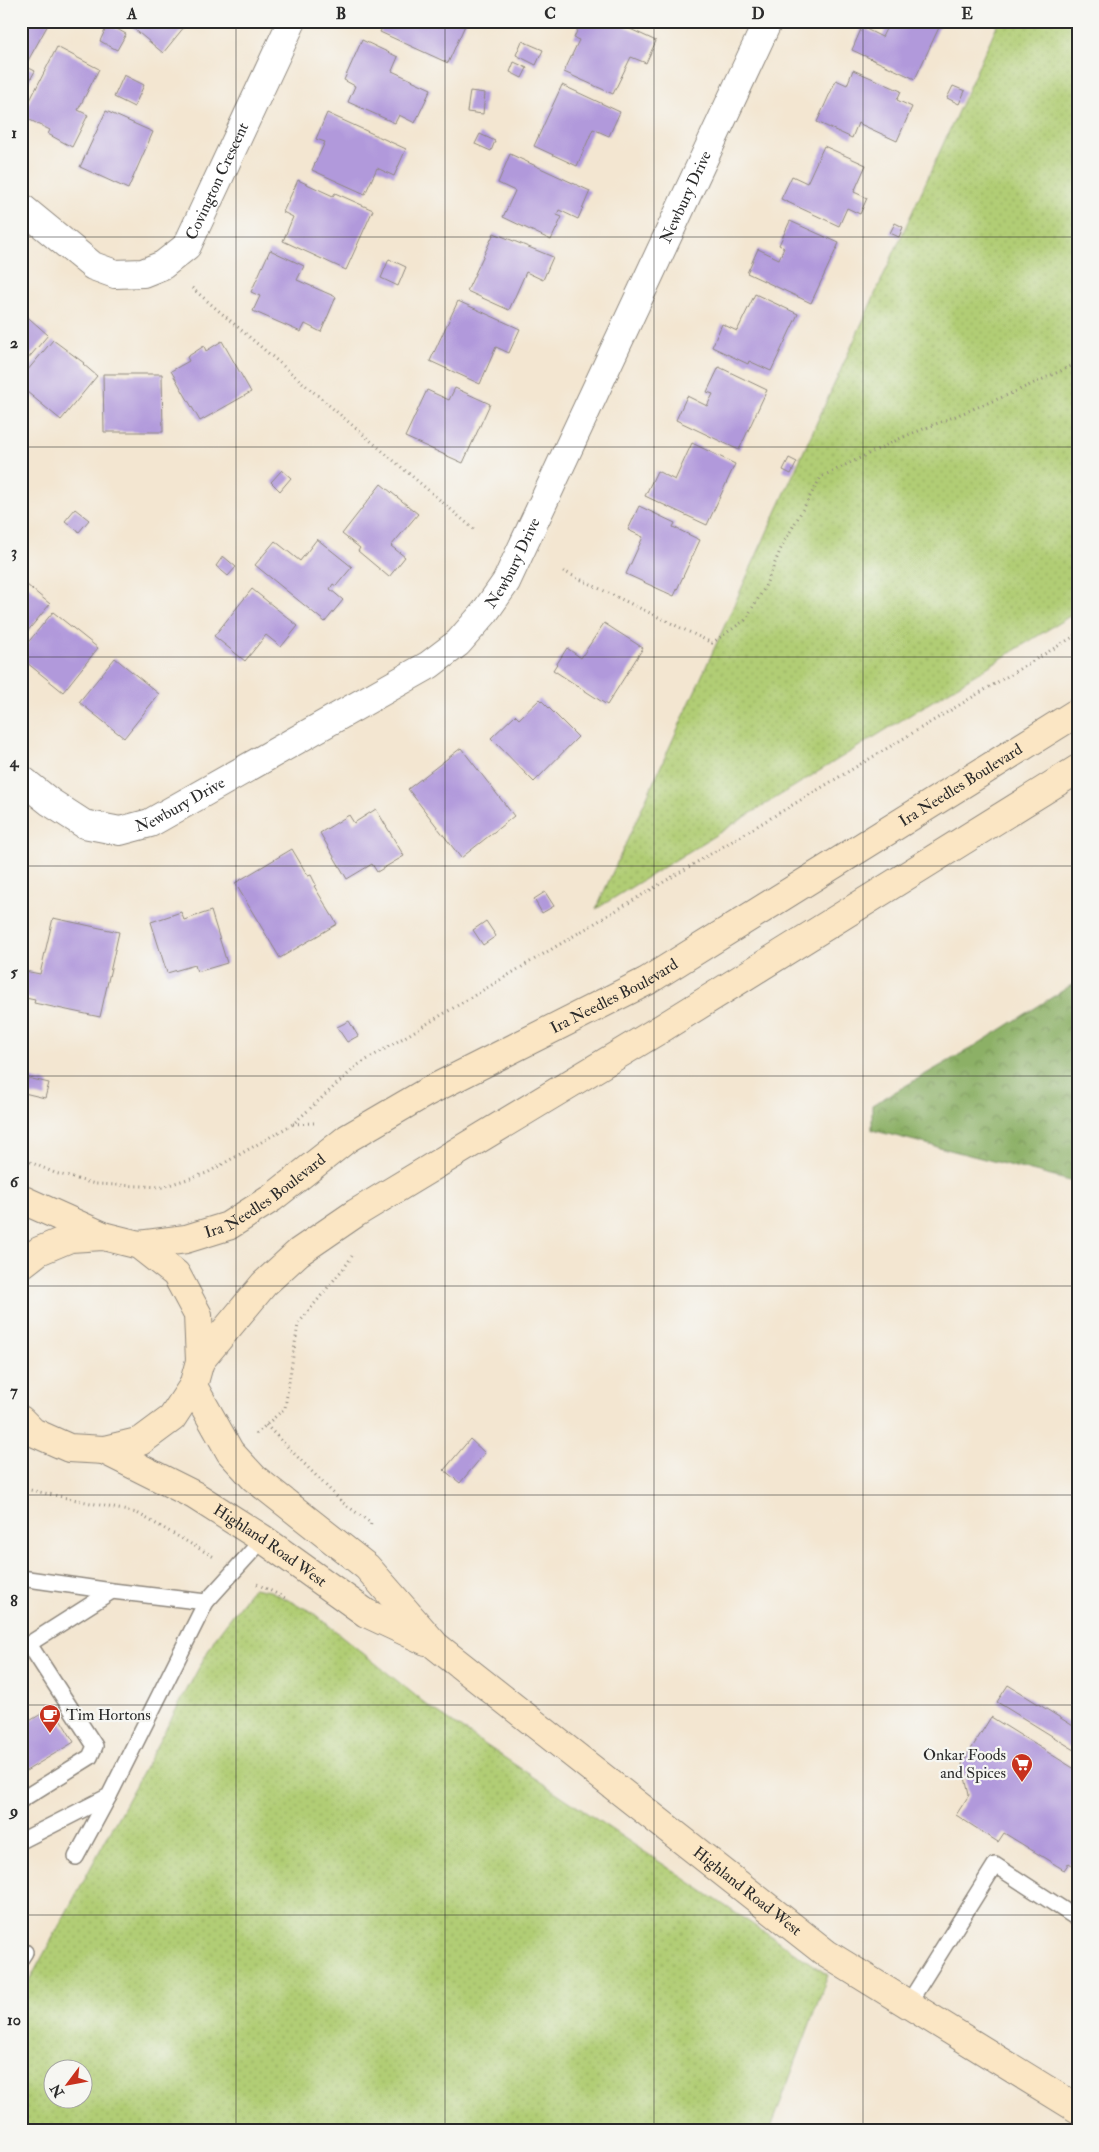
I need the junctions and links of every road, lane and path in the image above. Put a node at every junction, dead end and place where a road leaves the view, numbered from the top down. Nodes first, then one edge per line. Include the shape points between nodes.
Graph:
1 (292, 21) edge
2 (768, 21) edge
3 (21, 207) edge
4 (192, 288) dead end
5 (1078, 363) edge
6 (476, 531) dead end
7 (563, 571) dead end
8 (1078, 634) edge
9 (1078, 712) edge
10 (1078, 769) edge
11 (21, 779) edge
12 (21, 1158) edge
13 (21, 1199) edge
14 (103, 1236) junction
15 (139, 1245) junction
16 (348, 1264) dead end
17 (21, 1265) edge
18 (197, 1374) junction
19 (21, 1420) edge
20 (266, 1425) junction
21 (254, 1436) dead end
22 (21, 1447) edge
23 (69, 1448) junction
24 (104, 1450) junction
25 (21, 1488) edge
26 (371, 1523) dead end
27 (263, 1539) junction
28 (205, 1552) dead end
29 (21, 1578) edge
30 (112, 1591) junction
31 (206, 1602) junction
32 (436, 1646) junction
33 (25, 1647) edge
34 (109, 1796) junction
35 (21, 1800) edge
36 (21, 1841) edge
37 (76, 1857) dead end
38 (1078, 1919) edge
39 (908, 2004) junction
40 (1078, 2109) edge

1 - 3 street, Covington Crescent via 187,246 163,265 143,273 115,274 93,266
2 - 11 street, Newbury Drive via 506,582 458,643 429,666 150,823 120,831 84,824
4 - 6 path
5 - 7 path via 901,438 821,477 744,620 712,643
8 - 12 path via 358,1064 293,1124 207,1173 162,1187 95,1184 55,1173
9 - 15 main road, Ira Needles Boulevard via 647,981 425,1093 348,1138 272,1198 228,1226 186,1239
10 - 18 main road via 659,1030 356,1213 299,1252 264,1284
13 - 14 main road
14 - 15 main road
14 - 17 main road via 70,1238 39,1251
15 - 18 main road via 176,1274 198,1315
16 - 20 path via 298,1324 285,1408
18 - 24 main road via 172,1418 141,1441
18 - 32 main road, Highland Road West via 230,1452 254,1478 367,1567
19 - 23 main road via 33,1432
20 - 21 path
20 - 26 path via 343,1503
22 - 23 main road
23 - 24 main road
24 - 27 main road, Highland Road West via 194,1495
25 - 28 path via 137,1514
27 - 31 lane
27 - 32 main road, Highland Road West via 366,1613
29 - 30 lane
30 - 31 lane
30 - 33 lane
31 - 34 lane
32 - 39 main road, Highland Road West via 828,1954
33 - 35 lane via 95,1746 90,1757
34 - 36 lane
34 - 37 lane
38 - 39 lane via 995,1865
39 - 40 main road, Highland Road West

